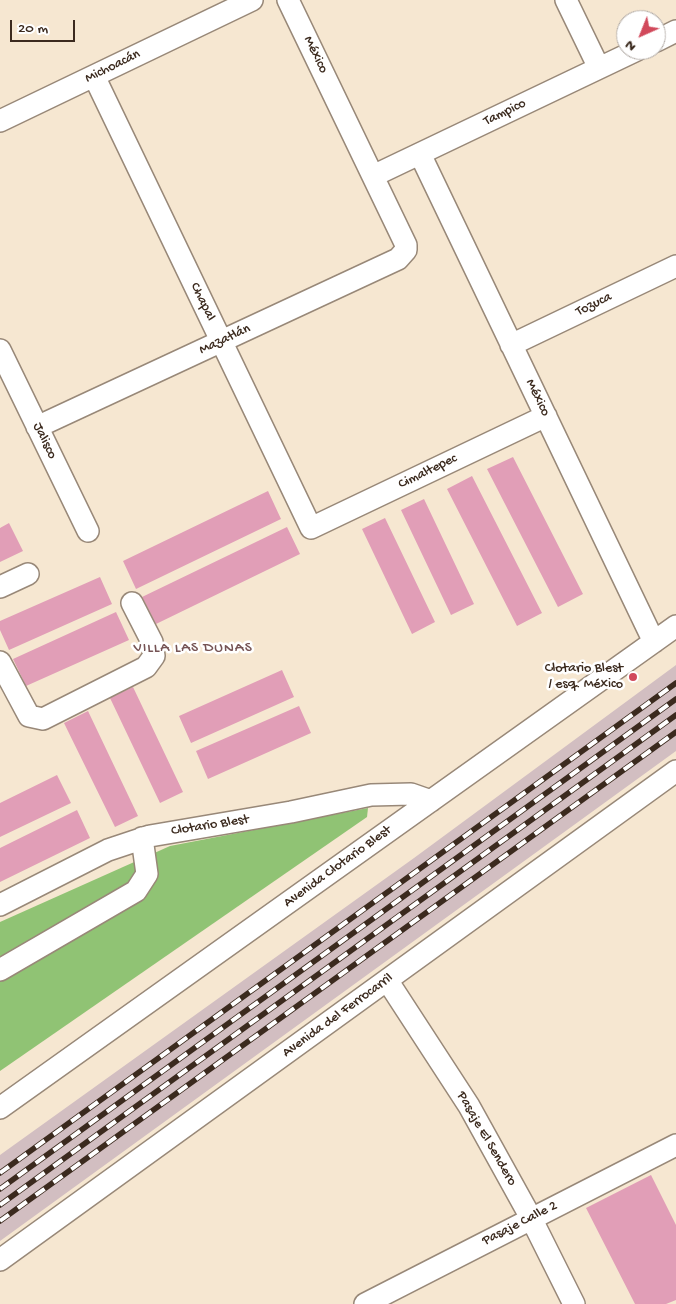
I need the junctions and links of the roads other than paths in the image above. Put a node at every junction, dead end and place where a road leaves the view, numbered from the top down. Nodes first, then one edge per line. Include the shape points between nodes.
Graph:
1 (252, 0) edge
2 (288, 0) edge
3 (566, 0) edge
4 (616, 60) edge
5 (599, 68) junction
6 (94, 76) junction
7 (0, 122) edge
8 (420, 154) junction
9 (373, 176) junction
10 (406, 246) joint
11 (676, 266) edge
12 (221, 342) junction
13 (511, 345) junction
14 (1, 354) edge
15 (546, 416) junction
16 (38, 427) junction
17 (311, 528) joint
18 (88, 532) dead end
19 (28, 574) dead end
20 (0, 587) edge
21 (132, 603) dead end
22 (676, 626) edge
23 (654, 642) junction
24 (0, 662) edge
25 (676, 770) edge
26 (431, 800) junction
27 (142, 838) junction
28 (0, 905) edge
29 (0, 970) edge
30 (387, 980) junction
31 (0, 1108) edge
32 (676, 1145) edge
33 (532, 1218) junction
34 (0, 1260) edge
35 (365, 1304) edge
36 (574, 1304) edge

1 - 6 street, Michoacán
2 - 9 street, México
3 - 5 street
4 - 5 street, Tampico
5 - 8 street, Tampico
6 - 7 street, Michoacán
6 - 12 street, Chapal
8 - 9 street, Tampico
8 - 13 street, México
9 - 10 street, México
10 - 12 street, Mazatlán via 398,259
11 - 13 street, Tozuca
12 - 16 street, Mazatlán
12 - 17 street, Chapal
13 - 15 street, México
14 - 16 street, Jalisco
15 - 17 street, Cimaltepec
15 - 23 street, México
16 - 18 street, Jalisco
19 - 20 street
21 - 24 street via 152,642 154,656 146,667 43,719 29,716
22 - 23 street, Avenida Clotario Blest
23 - 26 street, Avenida Clotario Blest
25 - 30 street, Avenida del Ferrocarril
26 - 27 street, Clotario Blest via 412,794 371,795
26 - 31 street, Avenida Clotario Blest
27 - 28 street, Clotario Blest via 108,850
27 - 29 street via 147,874 136,891
30 - 33 street, Pasaje El Sendero via 469,1106
30 - 34 street, Avenida del Ferrocarril
32 - 33 street, Pasaje Calle 2
33 - 35 street, Pasaje Calle 2
33 - 36 street, Pasaje El Sendero

